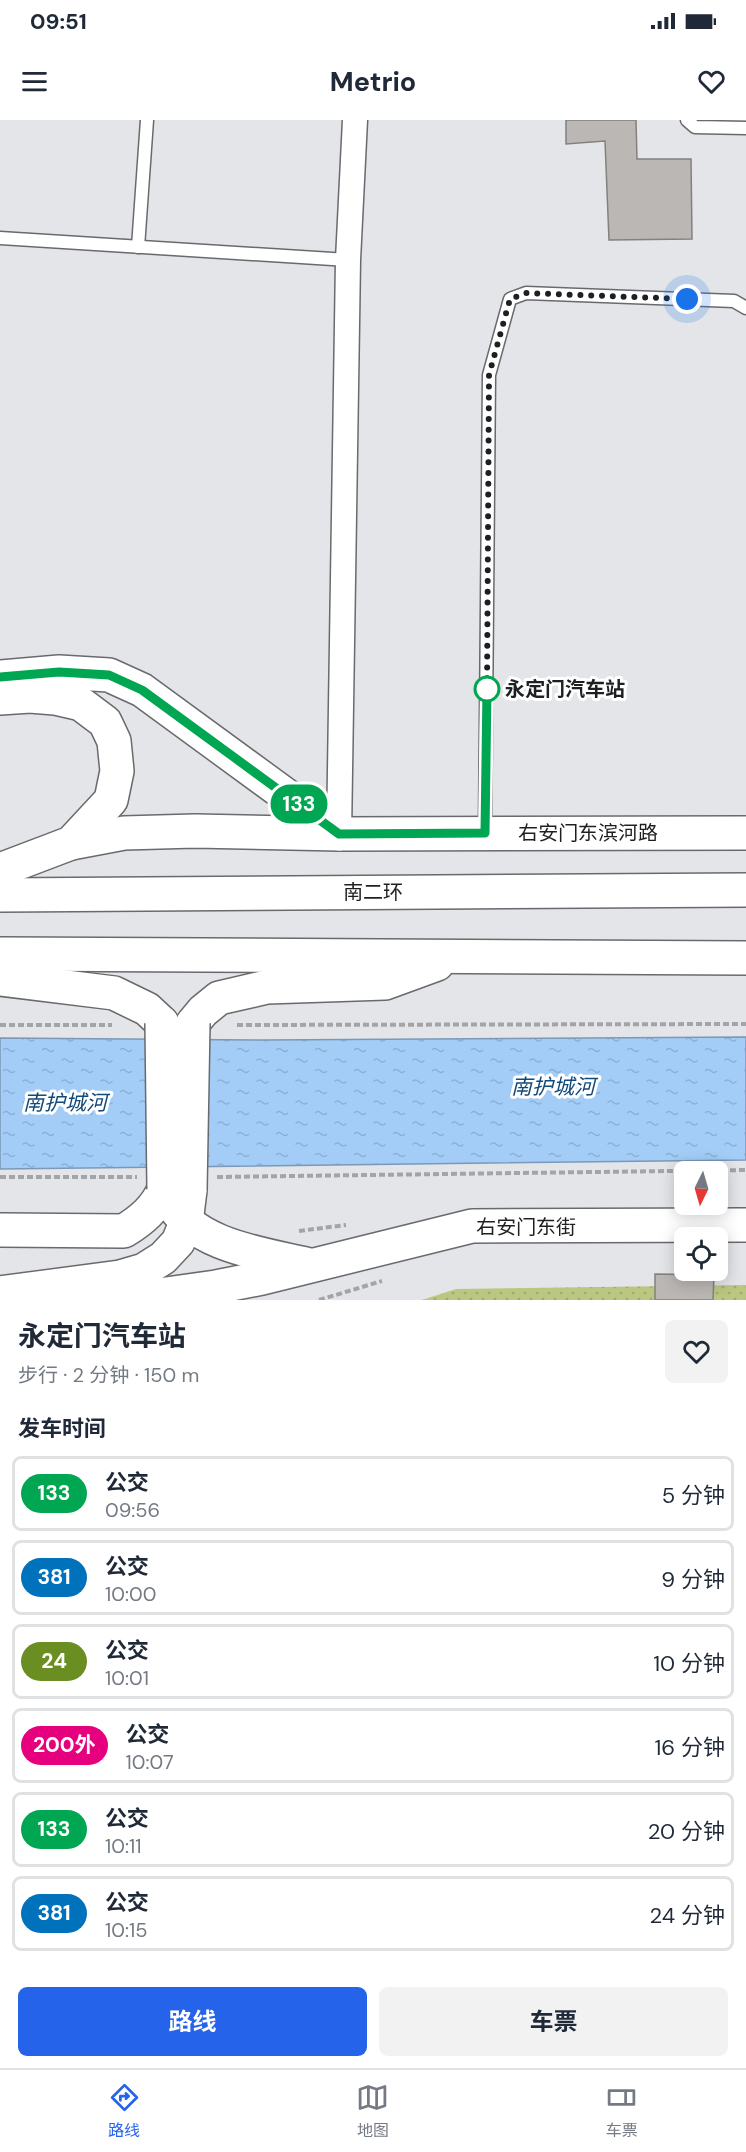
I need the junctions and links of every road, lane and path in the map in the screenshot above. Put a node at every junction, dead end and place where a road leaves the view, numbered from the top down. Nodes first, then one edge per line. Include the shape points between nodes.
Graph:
1 (147, 120) edge
2 (355, 120) edge
3 (687, 120) edge
4 (746, 128) edge
5 (0, 238) edge
6 (138, 247) junction
7 (348, 260) junction
8 (746, 308) edge
9 (0, 677) edge
10 (0, 698) edge
11 (485, 833) junction
12 (746, 833) edge
13 (339, 834) junction
14 (71, 843) junction
15 (0, 870) edge
16 (746, 890) edge
17 (0, 895) edge
18 (0, 954) edge
19 (458, 956) junction
20 (746, 958) edge
21 (0, 979) edge
22 (177, 1023) junction
23 (746, 1024) edge
24 (0, 1025) edge
25 (114, 1025) dead end
26 (234, 1025) dead end
27 (746, 1170) edge
28 (0, 1178) edge
29 (175, 1183) junction
30 (186, 1223) junction
31 (746, 1225) edge
32 (0, 1230) edge
33 (418, 1239) junction
34 (311, 1265) junction
35 (385, 1280) dead end
36 (0, 1294) edge
37 (261, 1300) edge
38 (319, 1300) edge

1 - 6 lane
2 - 7 street
3 - 4 lane via 695,128
5 - 6 lane
6 - 7 lane
7 - 13 street
8 - 11 lane via 734,300 526,293 510,299 489,375
9 - 13 main road via 59,672 109,675 142,690
10 - 14 main road via 30,696 81,704 105,723 114,741 117,771 111,801
11 - 12 main road, 右安门东滨河路
11 - 13 main road, 右安门东滨河路
13 - 14 main road, 右安门东滨河路 via 124,833
14 - 15 main road, 右安门东滨河路
16 - 17 main road, 南二环
18 - 19 main road
19 - 20 main road
19 - 22 main road via 385,983 267,987 219,998
21 - 22 main road via 114,993
22 - 29 main road, bridge
23 - 26 path
24 - 25 path
27 - 29 path
28 - 29 path
29 - 30 main road
29 - 32 main road via 142,1220 124,1231
30 - 34 main road via 215,1239
30 - 36 main road via 178,1242 144,1270
31 - 33 main road, 右安门东街 via 472,1226
33 - 34 main road, 右安门东街
33 - 37 main road via 357,1270
34 - 36 main road, 右安门东街 via 216,1287 159,1295
35 - 38 path

